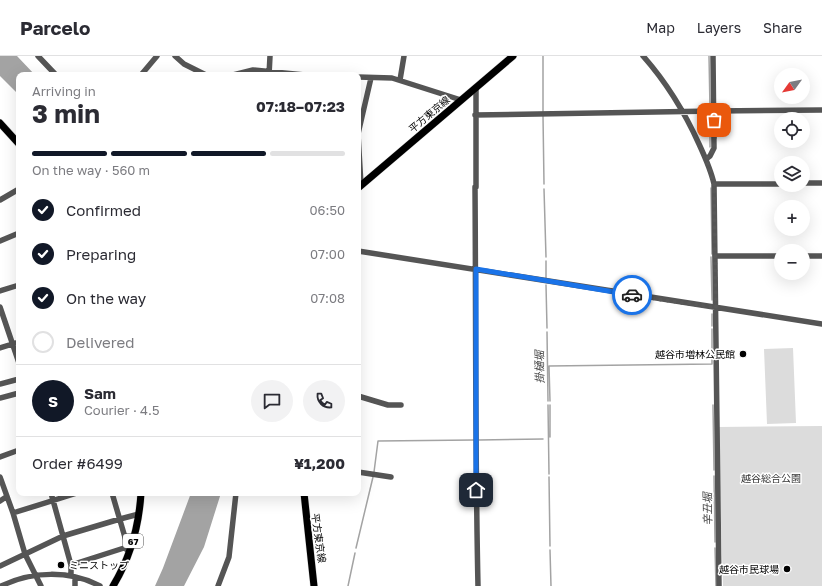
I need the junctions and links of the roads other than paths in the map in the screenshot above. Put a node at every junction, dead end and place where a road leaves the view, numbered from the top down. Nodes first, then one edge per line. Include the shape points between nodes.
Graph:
1 (38, 56) edge
2 (157, 56) edge
3 (175, 56) edge
4 (270, 56) edge
5 (404, 56) edge
6 (513, 56) edge
7 (643, 56) edge
8 (713, 56) edge
9 (53, 72) edge
10 (144, 72) edge
11 (200, 72) edge
12 (245, 72) edge
13 (264, 72) edge
14 (269, 72) edge
15 (361, 77) edge
16 (371, 78) junction
17 (400, 80) junction
18 (476, 88) junction
19 (461, 100) junction
20 (822, 110) edge
21 (714, 111) junction
22 (683, 112) junction
23 (476, 115) junction
24 (361, 121) edge
25 (0, 124) edge
26 (16, 141) edge
27 (706, 159) junction
28 (810, 183) edge
29 (822, 183) edge
30 (714, 184) junction
31 (774, 184) edge
32 (361, 185) edge
33 (16, 191) edge
34 (0, 200) edge
35 (16, 234) edge
36 (0, 241) edge
37 (361, 251) edge
38 (715, 256) junction
39 (774, 256) edge
40 (810, 256) edge
41 (822, 256) edge
42 (476, 269) junction
43 (16, 286) edge
44 (0, 291) edge
45 (0, 307) edge
46 (716, 308) junction
47 (822, 324) edge
48 (16, 343) edge
49 (11, 344) junction
50 (0, 348) edge
51 (16, 356) edge
52 (16, 380) edge
53 (0, 384) edge
54 (16, 394) edge
55 (361, 397) edge
56 (0, 398) edge
57 (401, 405) dead end
58 (16, 451) edge
59 (0, 457) edge
60 (361, 472) edge
61 (0, 477) edge
62 (391, 477) dead end
63 (51, 496) edge
64 (66, 496) edge
65 (113, 496) edge
66 (142, 496) edge
67 (236, 496) edge
68 (304, 496) edge
69 (6, 497) junction
70 (0, 500) edge
71 (52, 500) junction
72 (14, 513) junction
73 (139, 514) junction
74 (120, 519) junction
75 (63, 536) junction
76 (130, 551) junction
77 (24, 554) junction
78 (71, 565) junction
79 (0, 566) edge
80 (34, 575) junction
81 (73, 576) junction
82 (1, 586) edge
83 (41, 586) edge
84 (75, 586) edge
85 (100, 586) edge
86 (113, 586) edge
87 (218, 586) edge
88 (314, 586) edge
89 (478, 586) edge
90 (719, 586) edge

1 - 9 street
2 - 10 street
3 - 11 street
4 - 14 street
5 - 17 street
6 - 18 main road, 平方東京線
7 - 22 street via 670,89
8 - 21 street
12 - 13 street
15 - 16 street
16 - 17 street
16 - 24 street
17 - 19 street
18 - 19 main road, 平方東京線
18 - 23 street
19 - 32 main road, 平方東京線
20 - 21 street
21 - 22 street
21 - 27 street via 714,148
22 - 23 street
22 - 27 street
23 - 42 street
25 - 26 main road
27 - 30 street
28 - 29 street
30 - 31 street
30 - 38 street
33 - 34 street
35 - 36 street
37 - 42 street
38 - 39 street
38 - 46 street
40 - 41 street
42 - 46 street
42 - 89 street
43 - 44 street
45 - 49 street
46 - 47 street
46 - 90 street
48 - 49 street
49 - 50 street
49 - 51 street
52 - 53 street
54 - 56 street
55 - 57 street via 388,405
58 - 59 street
60 - 62 street
61 - 69 street
63 - 71 street
64 - 71 street
65 - 74 street
66 - 73 main road, 67
67 - 87 street via 229,557
68 - 88 main road, 平方東京線
69 - 70 street
69 - 72 street
71 - 72 street
71 - 75 street
72 - 77 street
73 - 74 street
73 - 76 main road, 67
74 - 75 street
74 - 76 street
75 - 77 street
75 - 78 street
76 - 78 street via 124,548
76 - 86 main road, 67
77 - 79 street
77 - 80 street
78 - 81 street
80 - 81 street
80 - 82 street
80 - 83 street
81 - 84 street
81 - 85 street

